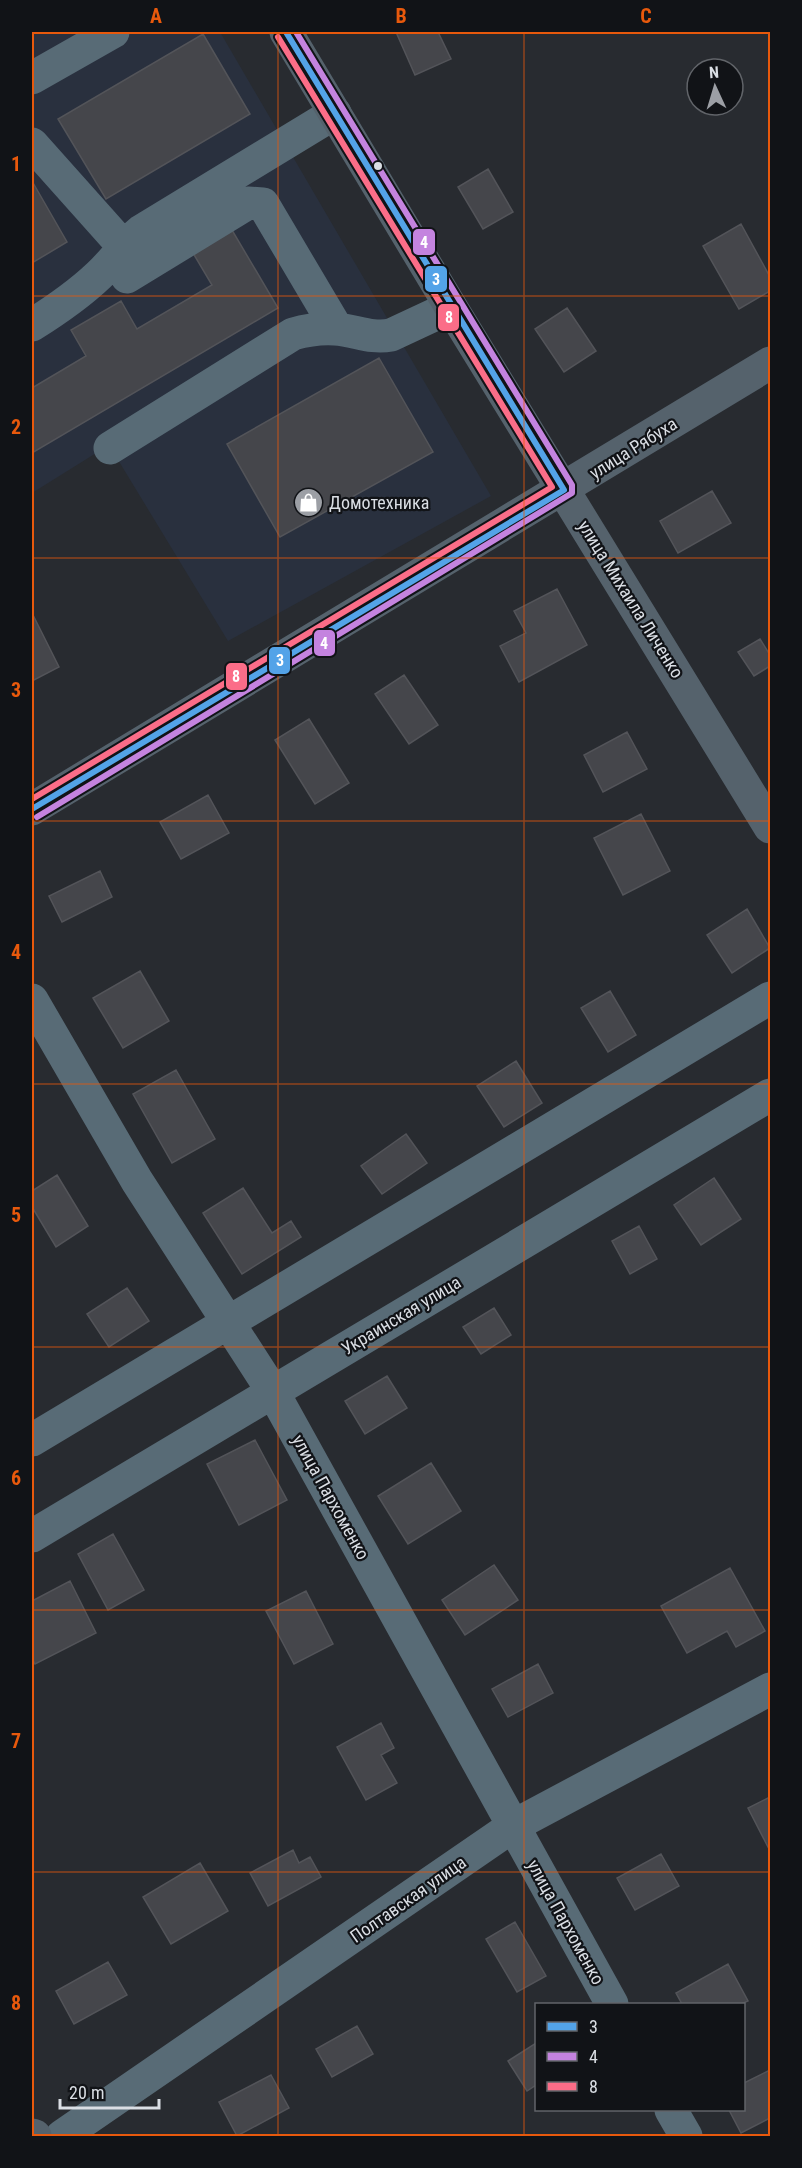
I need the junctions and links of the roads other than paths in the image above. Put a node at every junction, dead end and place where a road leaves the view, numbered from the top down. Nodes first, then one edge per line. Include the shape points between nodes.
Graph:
1 (113, 32) edge
2 (286, 32) edge
3 (32, 78) edge
4 (335, 113) junction
5 (32, 144) edge
6 (125, 262) junction
7 (451, 307) junction
8 (32, 325) edge
9 (337, 329) junction
10 (771, 363) edge
11 (110, 448) dead end
12 (564, 490) junction
13 (32, 809) edge
14 (771, 826) edge
15 (771, 998) edge
16 (32, 1000) edge
17 (771, 1095) edge
18 (230, 1323) junction
19 (273, 1392) junction
20 (32, 1440) edge
21 (32, 1536) edge
22 (771, 1689) edge
23 (513, 1826) junction
24 (611, 2003) edge
25 (672, 2111) edge
26 (62, 2136) edge
27 (686, 2136) edge

1 - 3 street
2 - 4 main road, улица Михаила Личенко
4 - 6 street via 141,231
4 - 7 main road, улица Михаила Личенко
5 - 6 street
6 - 8 street via 102,272 75,297
6 - 9 street via 248,203 263,204
7 - 9 street via 391,335 371,337
7 - 12 main road, улица Михаила Личенко
9 - 11 street via 313,328 293,334
10 - 12 main road, улица Рябуха
12 - 13 main road, улица Рябуха
12 - 14 main road, улица Михаила Личенко
15 - 18 street
16 - 18 street, улица Пархоменко via 137,1181
17 - 19 street, Украинская улица
18 - 19 street, улица Пархоменко
18 - 20 street
19 - 21 street, Украинская улица
19 - 23 street, улица Пархоменко
22 - 23 street, Полтавская улица
23 - 24 street, улица Пархоменко
23 - 26 street, Полтавская улица
25 - 27 street

